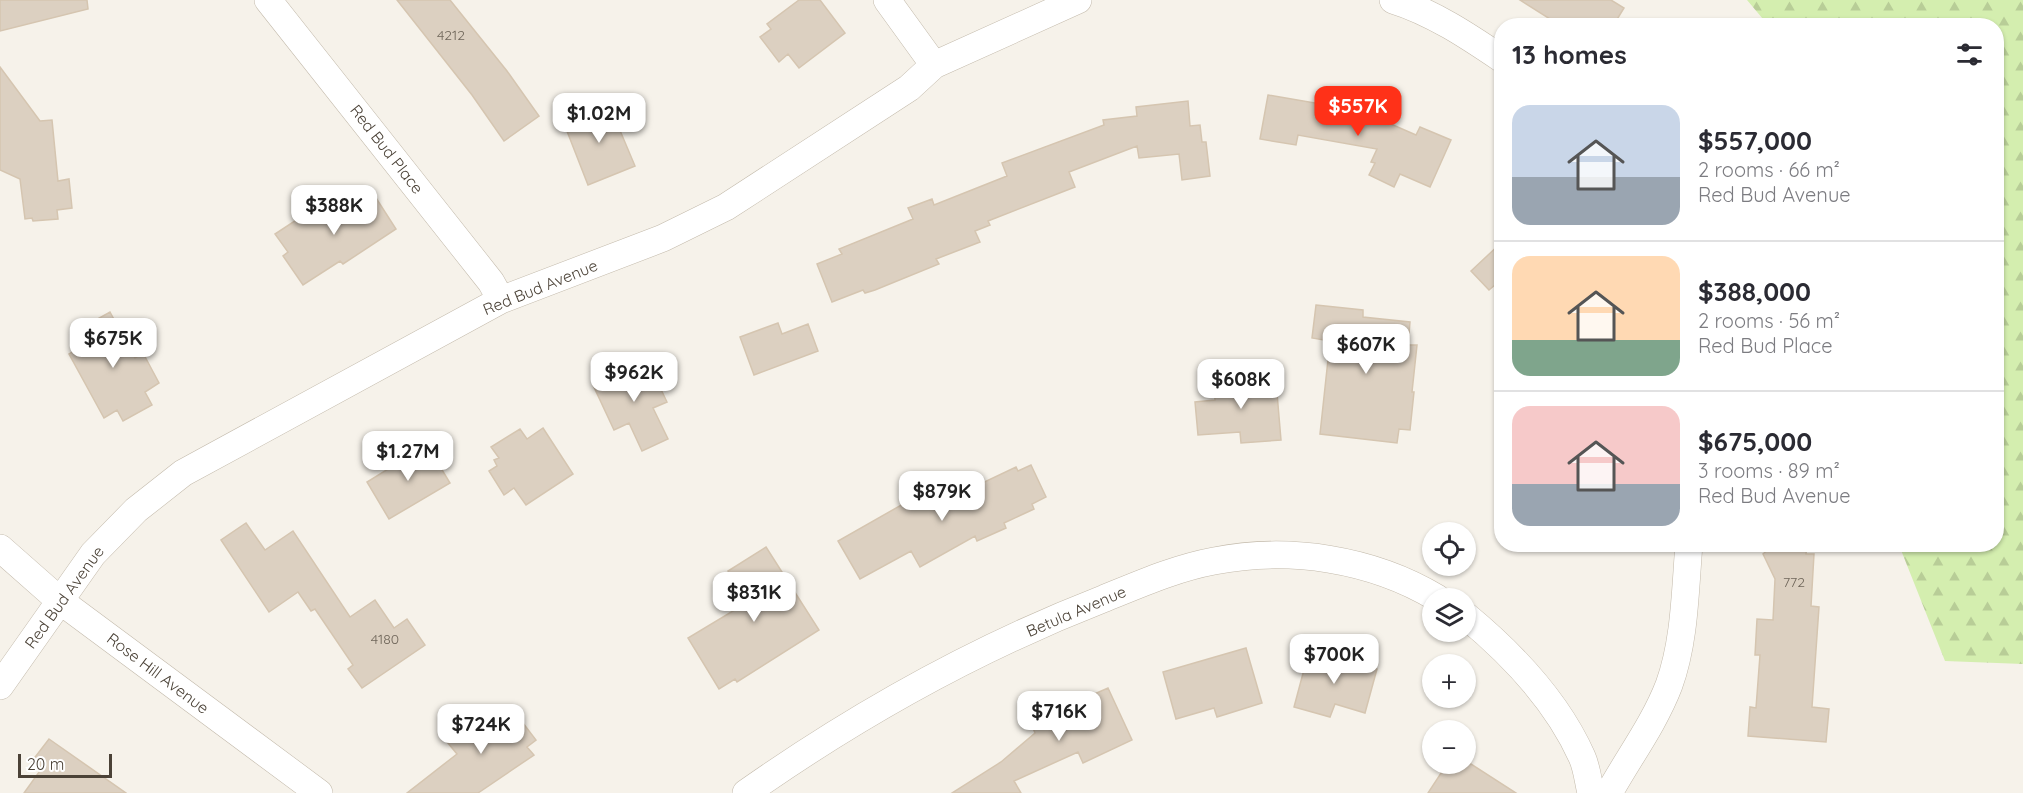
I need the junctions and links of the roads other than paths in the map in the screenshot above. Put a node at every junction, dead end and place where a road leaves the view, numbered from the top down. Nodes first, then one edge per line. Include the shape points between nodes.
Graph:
1 (268, 0) edge
2 (887, 0) edge
3 (1078, 0) edge
4 (1404, 2) edge
5 (1494, 53) edge
6 (934, 65) junction
7 (501, 300) junction
8 (0, 548) edge
9 (1688, 552) edge
10 (1422, 591) edge
11 (59, 600) junction
12 (1476, 624) edge
13 (0, 686) edge
14 (319, 793) edge
15 (746, 793) edge
16 (1591, 793) edge
17 (1609, 793) edge

1 - 7 street, Red Bud Place via 491,282
2 - 6 street
3 - 6 street, Red Bud Avenue
4 - 5 street
6 - 7 street, Red Bud Avenue via 909,88 726,207 663,238
7 - 11 street, Red Bud Avenue via 183,473 135,510 93,554
8 - 11 street, Rose Hill Avenue
9 - 17 street via 1680,639 1669,684 1650,727
10 - 15 street, Betula Avenue via 1387,574 1345,562 1302,556 1236,558 1172,572 1065,614 961,662 861,718
11 - 13 street, Red Bud Avenue
11 - 14 street, Rose Hill Avenue
12 - 16 street via 1534,682 1583,759

